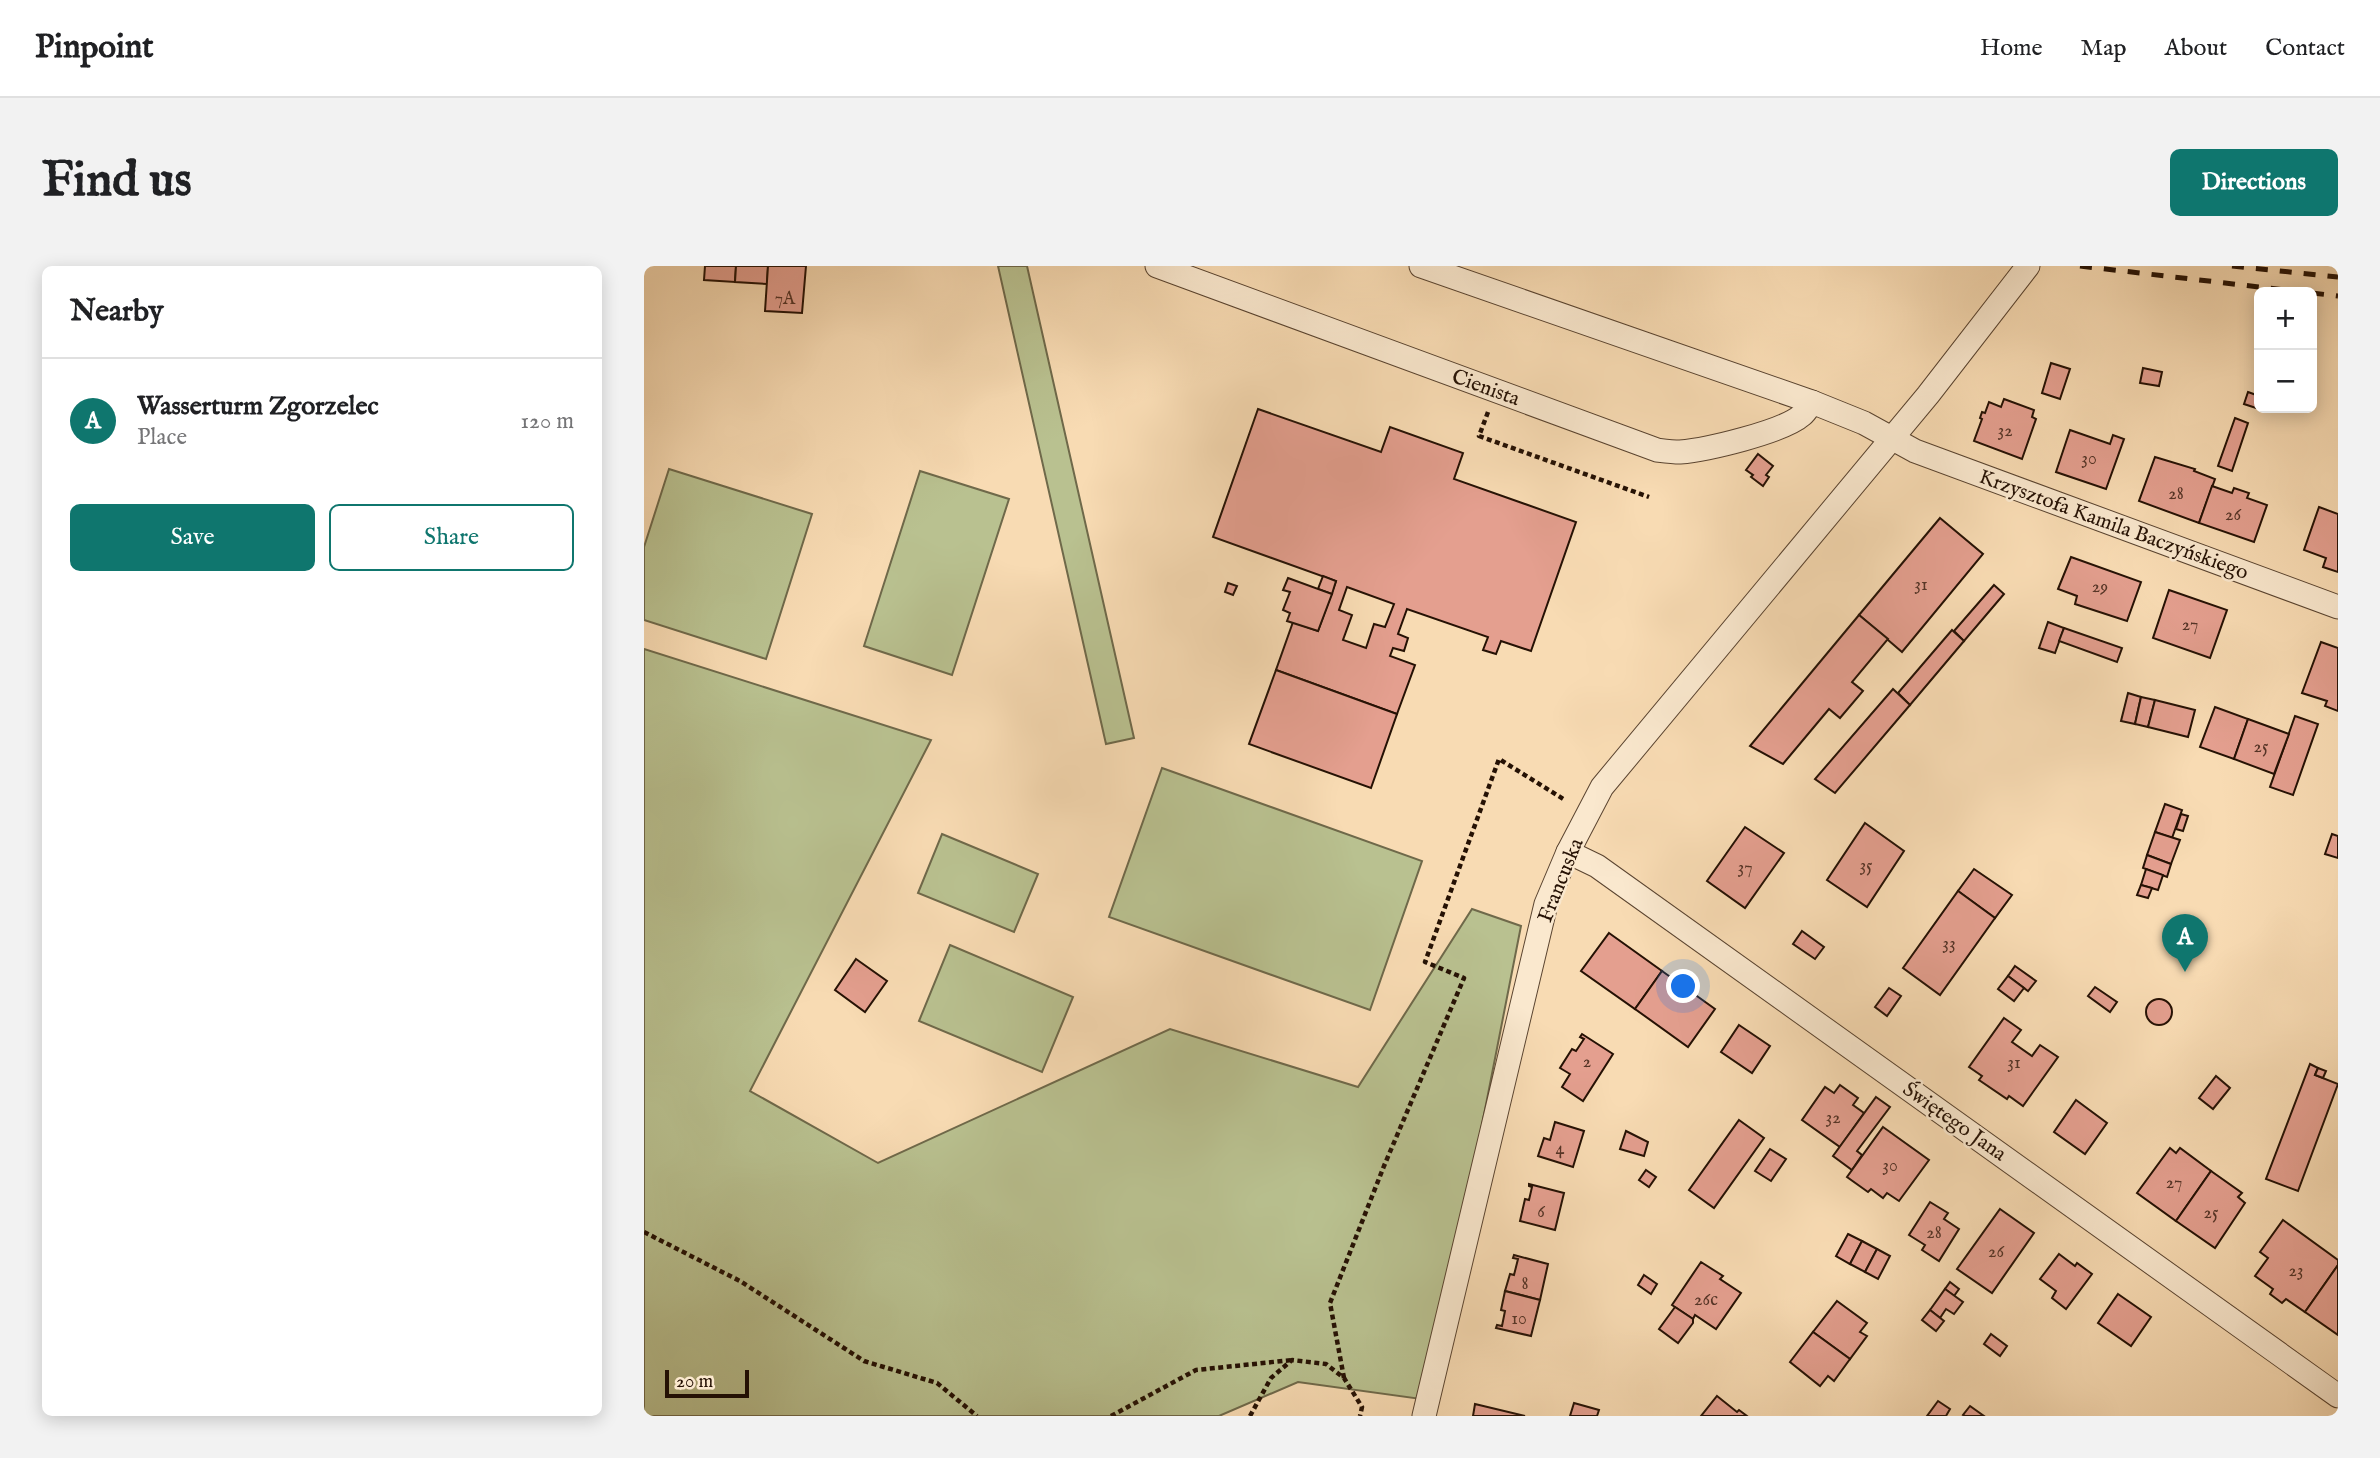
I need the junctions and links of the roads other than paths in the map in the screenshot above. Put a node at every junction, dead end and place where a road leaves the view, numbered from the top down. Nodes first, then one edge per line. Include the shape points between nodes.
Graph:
1 (1157, 266) edge
2 (1422, 266) edge
3 (2028, 266) edge
4 (1812, 402) junction
5 (1892, 439) junction
6 (2338, 607) edge
7 (1568, 852) junction
8 (2338, 1396) edge
9 (1424, 1416) edge

1 - 4 street, Cienista via 1657,450 1701,449 1788,424 1803,415
2 - 4 street, Krzysztofa Kamila Baczyńskiego
3 - 5 street, Francuska
4 - 5 street, Krzysztofa Kamila Baczyńskiego
5 - 6 street, Krzysztofa Kamila Baczyńskiego
5 - 7 street, Francuska via 1602,787
7 - 8 street, Świętego Jana via 1597,866
7 - 9 street, Francuska via 1546,904

